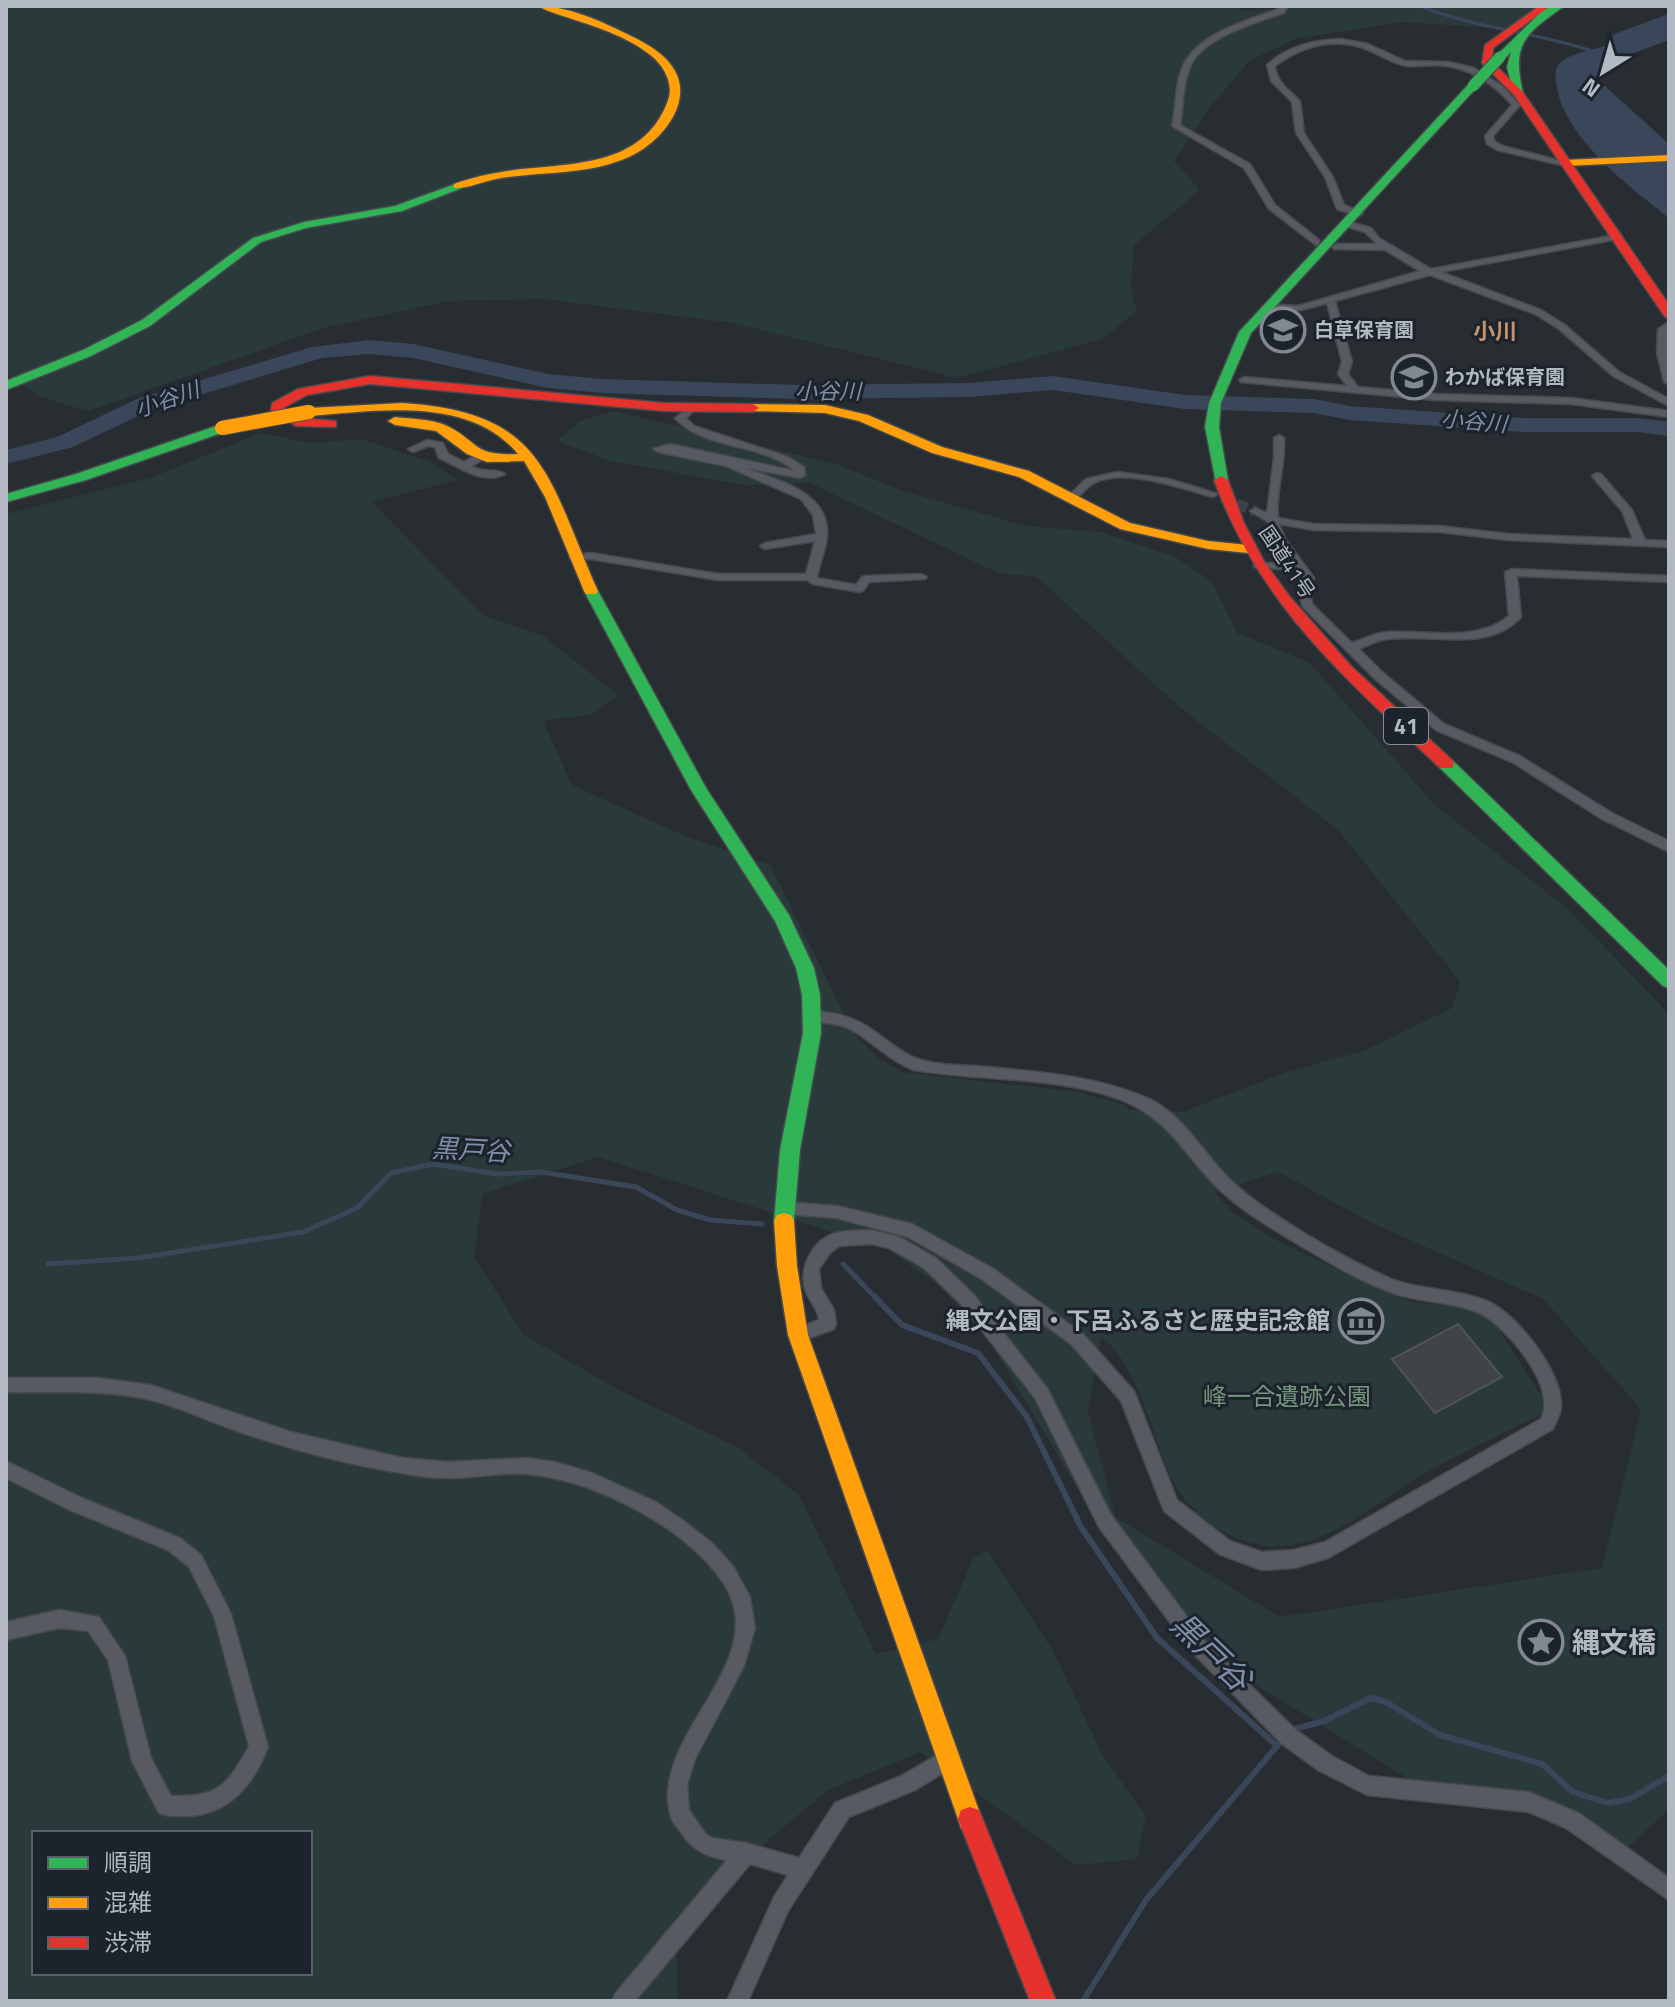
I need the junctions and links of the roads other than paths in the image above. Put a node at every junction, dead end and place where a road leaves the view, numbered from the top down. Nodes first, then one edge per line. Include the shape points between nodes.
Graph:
1 (543, 6) edge
2 (1284, 6) edge
3 (1545, 6) edge
4 (1559, 6) edge
5 (1520, 37) junction
6 (1518, 93) junction
7 (1669, 158) edge
8 (1574, 162) junction
9 (1353, 218) junction
10 (1618, 236) junction
11 (1316, 242) dead end
12 (1337, 247) dead end
13 (1387, 247) junction
14 (1433, 273) junction
15 (1330, 298) junction
16 (1267, 307) junction
17 (1669, 314) edge
18 (1669, 325) edge
19 (1244, 380) dead end
20 (1669, 382) edge
21 (6, 386) edge
22 (1355, 390) junction
23 (1669, 403) edge
24 (692, 408) junction
25 (1669, 414) edge
26 (1279, 438) dead end
27 (413, 449) dead end
28 (529, 457) junction
29 (473, 461) junction
30 (500, 474) dead end
31 (1597, 476) dead end
32 (1213, 494) tunnel mouth
33 (6, 498) edge
34 (1071, 498) junction
35 (1255, 511) tunnel mouth
36 (1273, 520) junction
37 (822, 536) junction
38 (1640, 542) junction
39 (1669, 544) edge
40 (765, 546) dead end
41 (574, 557) junction
42 (1253, 557) junction
43 (1291, 561) junction
44 (811, 577) junction
45 (921, 577) dead end
46 (1669, 579) edge
47 (1351, 648) junction
48 (1669, 847) edge
49 (1669, 981) edge
50 (812, 1016) junction
51 (784, 1208) junction
52 (798, 1335) junction
53 (6, 1385) edge
54 (6, 1469) edge
55 (6, 1631) edge
56 (946, 1760) junction
57 (746, 1853) junction
58 (802, 1869) junction
59 (1669, 1890) edge
60 (622, 2001) edge
61 (737, 2001) edge
62 (1043, 2001) edge

1 - 21 main road via 638,42 672,68 679,84 673,111 646,144 601,163 491,175 398,209 270,234 241,250 143,326
2 - 11 street via 1203,45 1189,60 1176,126 1247,166 1272,207
3 - 6 main road via 1488,47 1485,56 1506,86
4 - 5 main road, 国道41号 / 41
5 - 6 main road via 1512,67
5 - 9 main road, 国道41号 / 41, bridge
6 - 8 main road
7 - 8 main road
8 - 9 street via 1490,142 1489,136 1516,105 1481,73 1441,63 1406,63 1354,43 1297,49 1279,58 1270,72 1296,101 1301,135 1325,169 1340,207
8 - 10 main road
9 - 13 street
9 - 16 main road, 国道41号 / 41
10 - 14 street
10 - 17 main road
12 - 13 street
13 - 14 street
14 - 15 street
14 - 23 street via 1538,312 1616,374
15 - 16 street via 1298,309
15 - 22 street via 1347,362 1343,374
16 - 42 main road, 国道41号 / 41 via 1232,358 1212,427 1229,509
18 - 20 street via 1662,334
19 - 22 street
22 - 25 street via 1571,401
24 - 29 main road via 370,380 303,392 277,406 288,421 302,425 426,423 454,435
24 - 34 main road via 846,413 937,450 1024,474
24 - 37 street via 680,418 690,428 784,459 796,465 800,475 670,447 659,450 729,464 805,497 818,511
26 - 36 street
27 - 29 street via 434,443 448,460
28 - 29 main road
28 - 33 main road, bridge via 497,428 462,414 422,409 309,412 222,428
28 - 41 main road
29 - 30 street via 474,473
31 - 38 street via 1627,510
32 - 34 street via 1177,483 1116,476 1090,481
34 - 42 main road via 1133,528
35 - 36 street
36 - 38 street via 1314,527
36 - 43 street
37 - 40 street
37 - 44 street
38 - 39 street
41 - 44 street via 718,577
41 - 50 main road via 706,804 784,918 806,972
42 - 43 street via 1280,566
42 - 49 main road, 国道41号 / 41 via 1308,630
43 - 47 street via 1308,578 1307,605
44 - 45 street via 859,589 866,579
46 - 47 street via 1511,572 1515,617 1508,624 1452,638 1380,637
47 - 48 street via 1440,727 1516,759
50 - 51 main road
50 - 51 street via 852,1021 914,1064 1064,1082 1146,1104 1167,1119 1226,1186 1305,1238 1397,1289 1461,1300 1498,1316 1550,1383 1555,1414 1547,1424 1328,1550 1262,1561 1225,1548 1170,1505 1128,1396 1077,1339 986,1273 912,1231 837,1212
51 - 52 main road via 786,1283
52 - 56 main road
52 - 59 street via 828,1324 813,1289 811,1268 836,1240 871,1237 893,1242 930,1263 967,1299 1041,1393 1105,1521 1199,1647 1289,1737 1367,1785 1529,1802 1573,1821
53 - 57 street via 153,1393 298,1442 420,1467 550,1469 665,1516 717,1562 741,1596 748,1624 743,1652 681,1765 676,1787 683,1820 699,1840 720,1851
54 - 55 street via 174,1544 195,1561 222,1614 259,1747 235,1790 201,1808 166,1806 142,1761 116,1656 93,1623 59,1619
56 - 58 street via 908,1783 842,1810
56 - 62 main road
57 - 58 street
57 - 60 street
58 - 61 street

